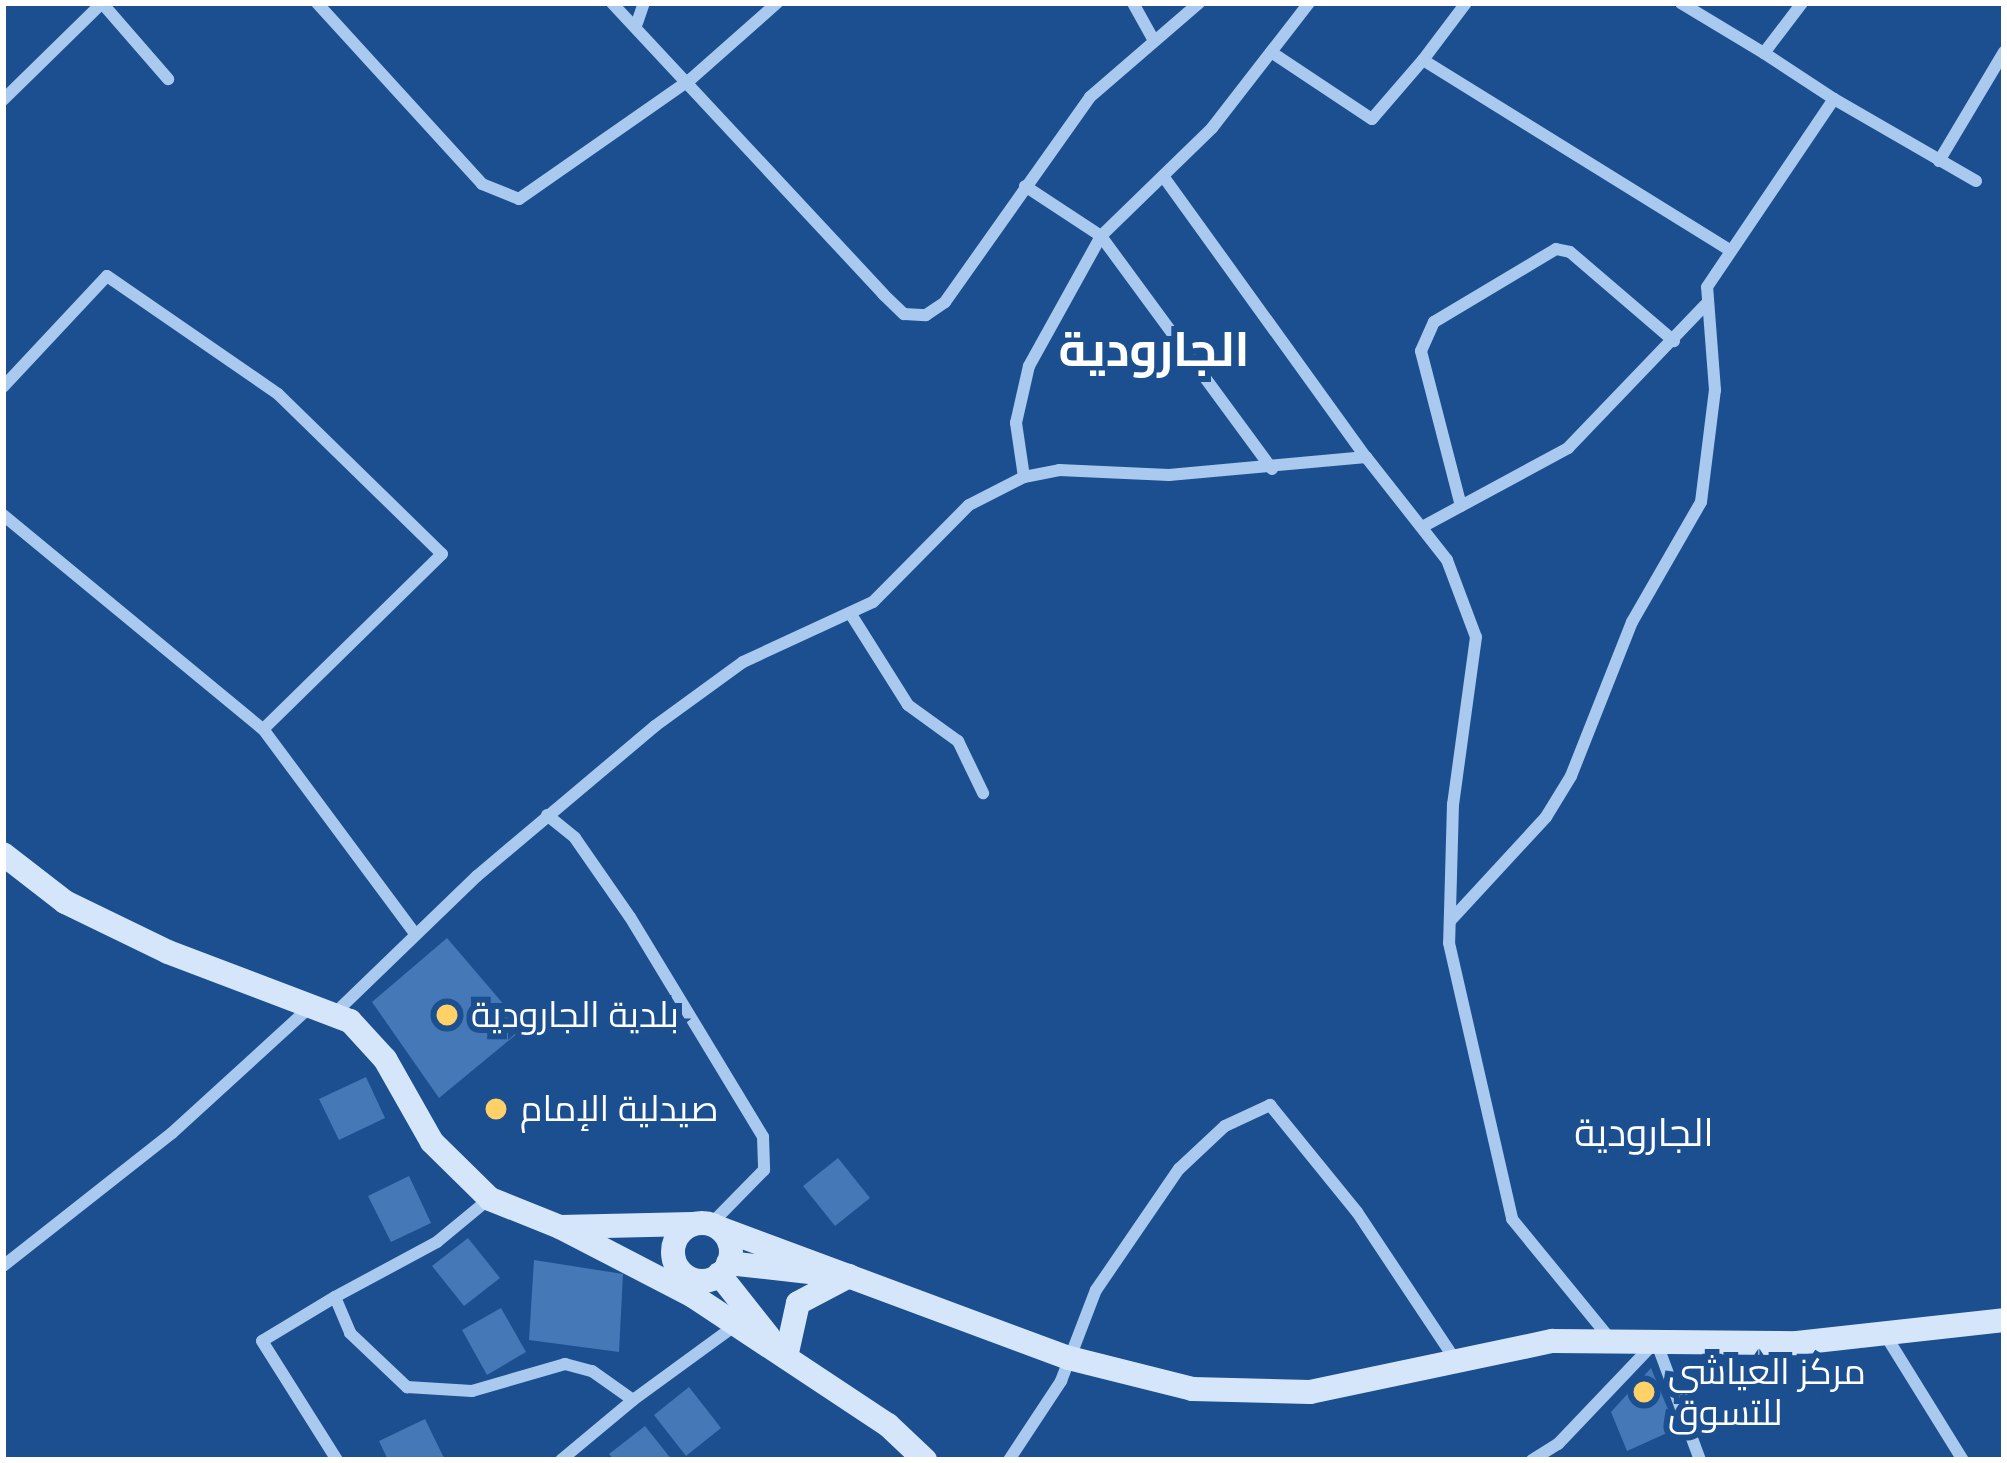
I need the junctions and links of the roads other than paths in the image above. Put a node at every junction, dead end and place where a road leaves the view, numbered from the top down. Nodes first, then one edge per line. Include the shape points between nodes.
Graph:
1 (102, 3) edge
2 (317, 3) edge
3 (612, 3) edge
4 (644, 3) edge
5 (777, 3) edge
6 (1133, 3) edge
7 (1199, 3) edge
8 (1309, 3) edge
9 (1466, 3) edge
10 (1682, 3) edge
11 (1802, 3) edge
12 (637, 23) junction
13 (1153, 39) junction
14 (1271, 52) junction
15 (2004, 52) edge
16 (1763, 53) junction
17 (1424, 60) junction
18 (168, 79) dead end
19 (691, 80) junction
20 (1834, 99) junction
21 (3, 100) edge
22 (1939, 161) junction
23 (1163, 176) junction
24 (1976, 181) dead end
25 (1025, 186) junction
26 (1101, 236) junction
27 (1729, 250) junction
28 (1705, 305) junction
29 (1674, 341) junction
30 (3, 387) edge
31 (1366, 457) junction
32 (1272, 469) junction
33 (1024, 477) junction
34 (1461, 506) junction
35 (3, 514) edge
36 (1424, 526) junction
37 (852, 616) junction
38 (262, 729) junction
39 (983, 793) dead end
40 (547, 815) junction
41 (3, 854) edge
42 (1450, 920) junction
43 (415, 934) junction
44 (321, 1011) junction
45 (490, 1199) junction
46 (708, 1226) junction
47 (560, 1227) junction
48 (675, 1262) junction
49 (3, 1266) edge
50 (638, 1268) junction
51 (724, 1269) junction
52 (849, 1276) junction
53 (335, 1297) junction
54 (2004, 1320) edge
55 (736, 1325) junction
56 (1886, 1336) junction
57 (1612, 1341) junction
58 (1655, 1341) junction
59 (786, 1357) junction
60 (1069, 1358) junction
61 (1454, 1358) junction
62 (633, 1400) junction
63 (337, 1460) edge
64 (561, 1460) edge
65 (926, 1460) edge
66 (1009, 1460) edge
67 (1532, 1460) edge
68 (1700, 1460) edge
69 (1963, 1460) edge

1 - 18 street
1 - 21 street
2 - 19 street via 482,184 504,198 533,196
3 - 12 street
4 - 12 street
5 - 19 street
6 - 13 street
7 - 13 street
8 - 14 street
9 - 17 street
10 - 16 street
11 - 16 street
12 - 19 street
13 - 25 street via 1090,97
14 - 17 street via 1372,119
14 - 23 street
15 - 22 street
16 - 20 street
17 - 27 street
19 - 25 street via 904,314 926,315 946,302
20 - 22 street
20 - 27 street
22 - 24 street
23 - 26 street
23 - 31 street
25 - 26 street
26 - 32 street
26 - 33 street via 1029,366 1016,423
27 - 28 street
28 - 29 street
28 - 42 street via 1715,390 1701,502 1632,622 1571,776 1546,817
29 - 34 street via 1568,448
29 - 34 street via 1556,248 1434,322 1420,351
30 - 38 street via 107,276 278,394 442,554
31 - 32 street
31 - 36 street
32 - 33 street
33 - 37 street via 969,505
34 - 36 street
35 - 38 street
36 - 42 street via 1447,560 1476,637 1454,804
37 - 39 street via 908,705 958,741
37 - 40 street via 743,662
38 - 43 street
40 - 43 street
40 - 46 street via 575,838 630,917 763,1137 764,1170
41 - 44 main road via 65,902
42 - 57 street via 1512,1219
43 - 44 street
44 - 45 main road via 350,1022 385,1058 432,1142
44 - 49 street
45 - 47 main road
45 - 53 street via 437,1242
46 - 47 main road
46 - 48 main road via 674,1243
46 - 51 main road via 730,1244
46 - 52 main road
47 - 50 main road
48 - 50 main road
48 - 51 main road via 696,1280
50 - 55 main road
51 - 52 main road
51 - 59 main road
52 - 59 main road via 798,1303
52 - 60 main road
53 - 62 street via 360,1346 407,1387 472,1391 565,1364 592,1371
53 - 63 street via 262,1341
54 - 56 main road
55 - 59 main road
55 - 62 street
56 - 58 main road
56 - 69 street
57 - 58 main road
57 - 61 main road via 1553,1341
58 - 67 street via 1558,1444
58 - 68 street
59 - 65 main road
60 - 61 main road via 1192,1389 1310,1392
60 - 61 street via 1096,1290 1178,1168 1225,1126 1270,1105 1357,1211
60 - 66 street
62 - 64 street

